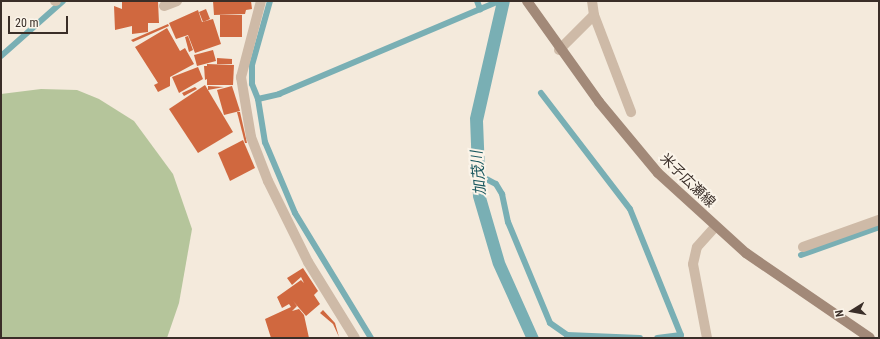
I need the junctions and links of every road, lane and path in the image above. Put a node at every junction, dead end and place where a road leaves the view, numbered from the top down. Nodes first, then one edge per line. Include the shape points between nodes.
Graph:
1 (177, 1) edge
2 (261, 1) edge
3 (592, 1) edge
4 (527, 2) edge
5 (164, 6) dead end
6 (594, 15) junction
7 (559, 50) junction
8 (631, 112) dead end
9 (879, 220) edge
10 (716, 226) junction
11 (803, 247) dead end
12 (355, 338) edge
13 (707, 338) edge
14 (870, 338) edge

1 - 5 street
2 - 12 street via 241,77 252,137 268,181 308,262
3 - 6 street
4 - 7 main road, 米子広瀬線
6 - 7 street
6 - 8 street
7 - 10 main road, 米子広瀬線 via 658,174
9 - 11 street
10 - 13 street via 697,247 693,264
10 - 14 main road, 米子広瀬線 via 746,253

